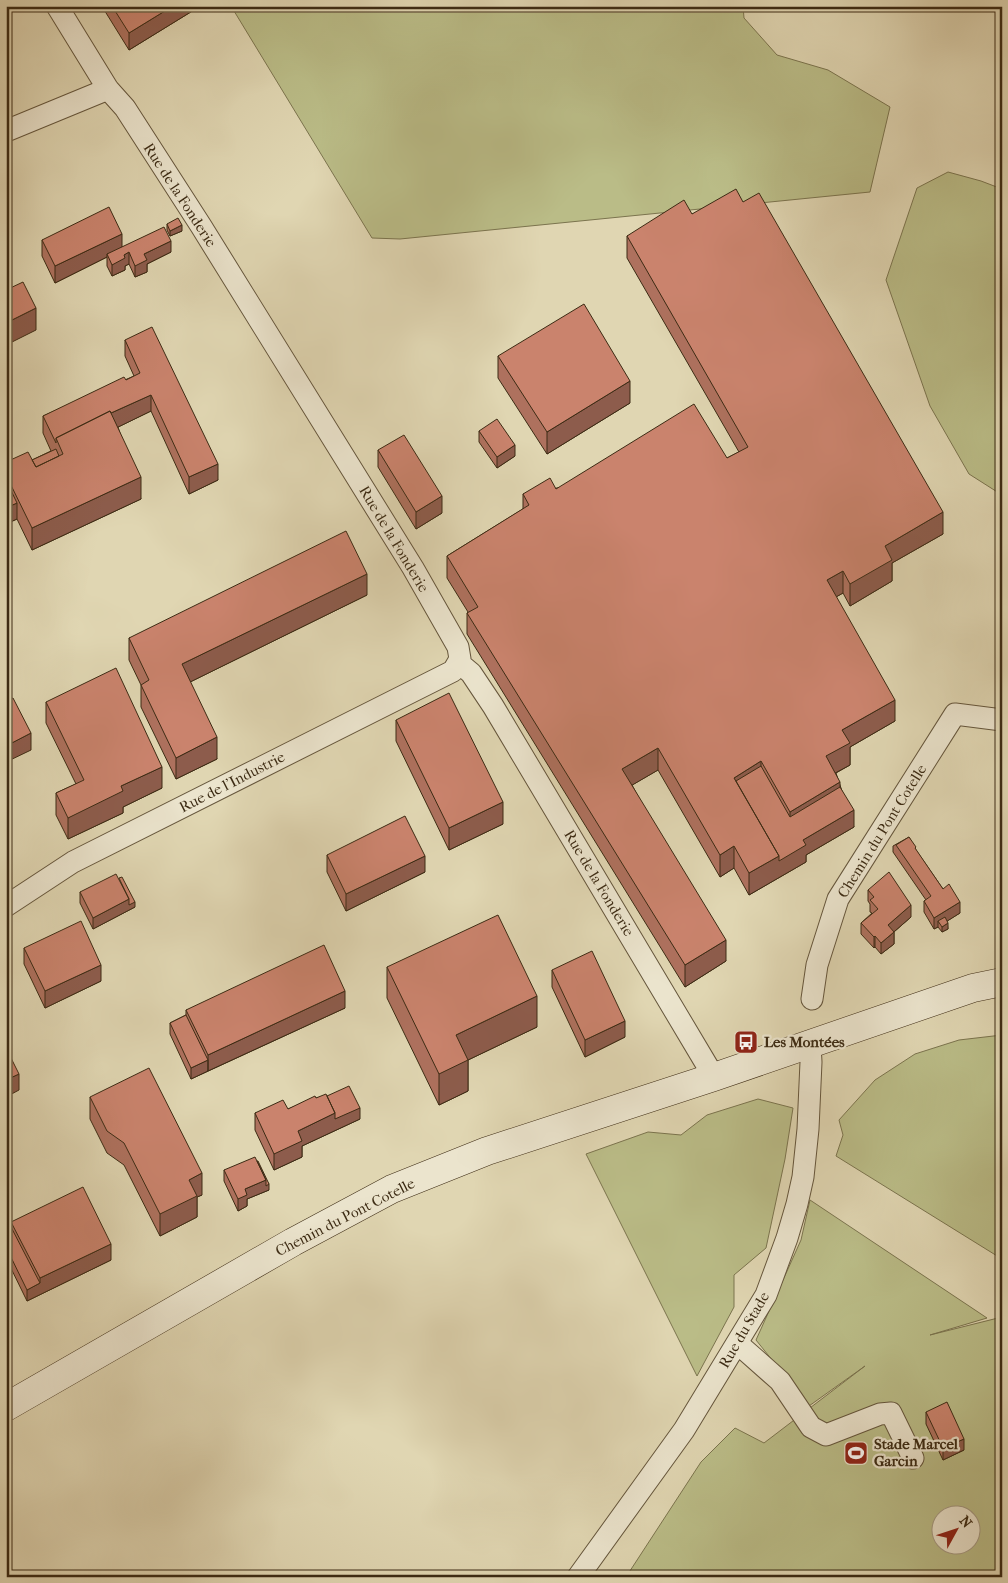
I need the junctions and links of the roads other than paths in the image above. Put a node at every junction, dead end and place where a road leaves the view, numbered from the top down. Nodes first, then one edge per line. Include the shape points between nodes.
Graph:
1 (57, 6) edge
2 (108, 89) junction
3 (6, 131) edge
4 (458, 663) junction
5 (1002, 720) edge
6 (6, 906) edge
7 (1002, 982) edge
8 (812, 1000) dead end
9 (816, 1042) junction
10 (714, 1077) junction
11 (737, 1343) junction
12 (6, 1407) edge
13 (913, 1458) dead end
14 (578, 1577) edge

1 - 2 street, Rue de la Fonderie
2 - 3 street
2 - 4 street, Rue de la Fonderie via 125,108 201,226 413,568 458,647 461,654
4 - 6 street, Rue de l'Industrie via 453,671 73,862
4 - 10 street, Rue de la Fonderie via 471,672 493,706
5 - 8 street, Chemin du Pont Cotelle via 955,714 838,899 817,965
7 - 9 street, Chemin du Pont Cotelle via 973,988
9 - 10 street, Chemin du Pont Cotelle
9 - 11 street, Rue du Stade via 803,1177 797,1204 788,1238 766,1294
10 - 12 street, Chemin du Pont Cotelle via 487,1151 392,1189 293,1242
11 - 13 street via 780,1381 811,1427 826,1435 880,1414 891,1414
11 - 14 street, Rue du Stade via 684,1430

